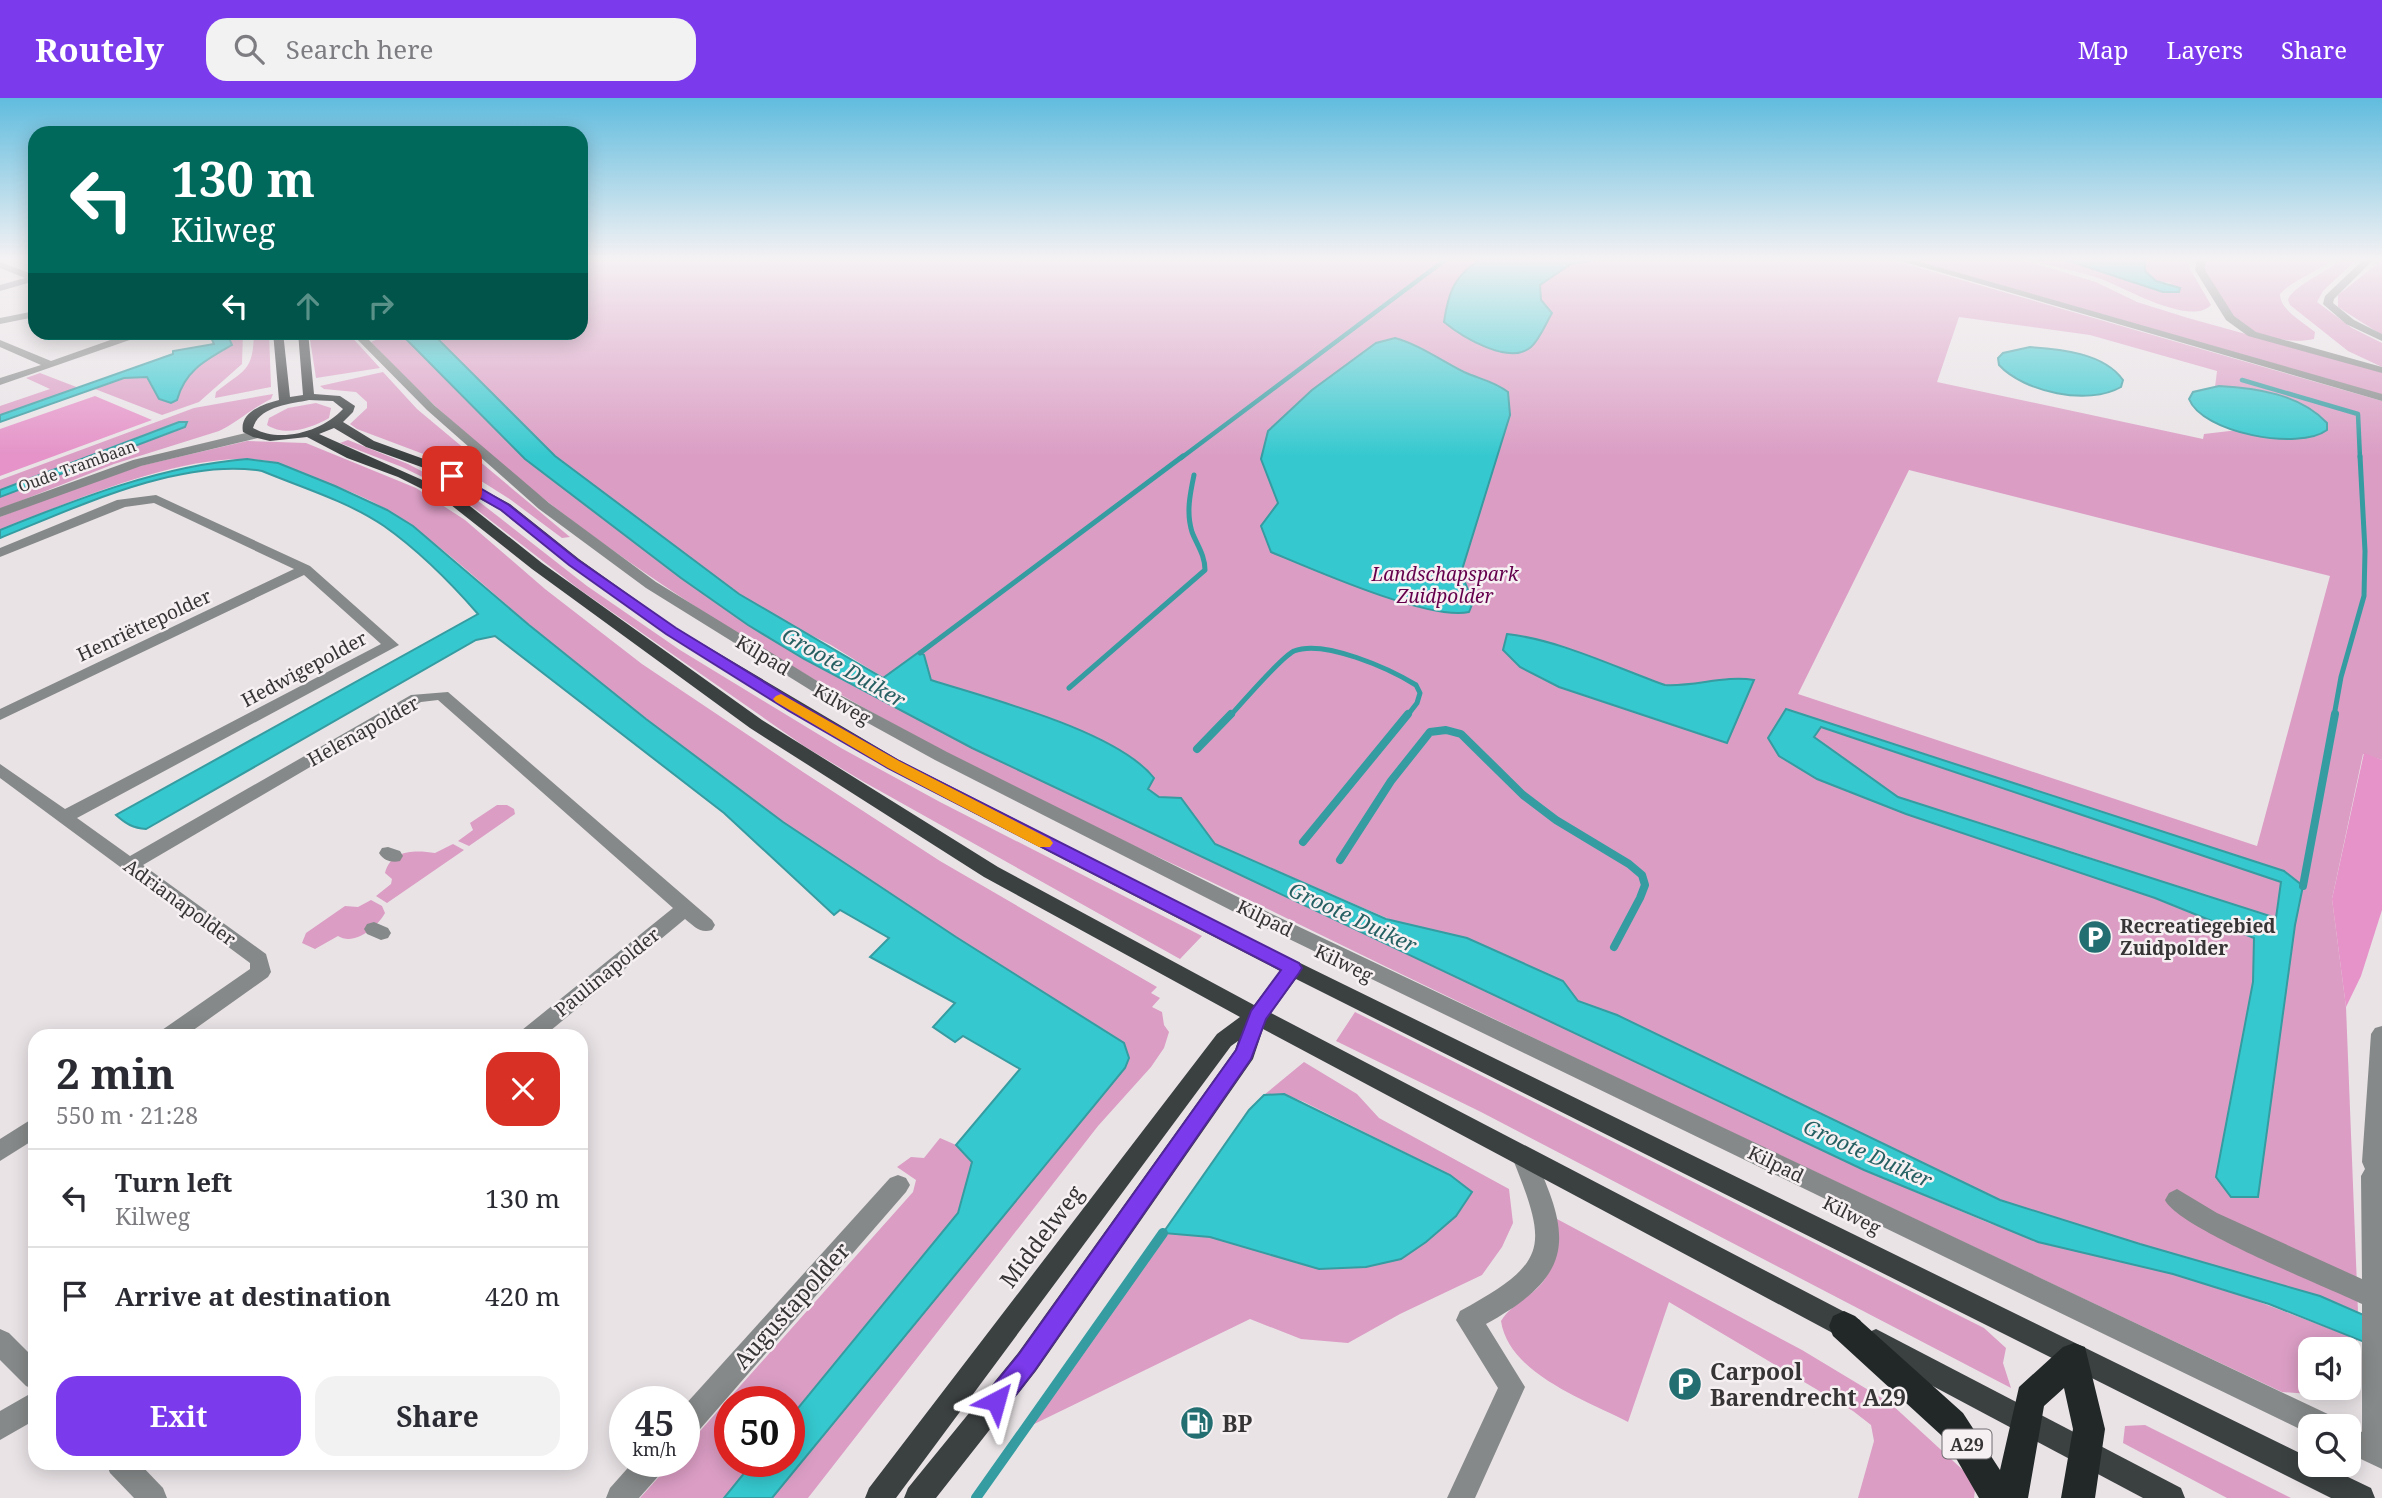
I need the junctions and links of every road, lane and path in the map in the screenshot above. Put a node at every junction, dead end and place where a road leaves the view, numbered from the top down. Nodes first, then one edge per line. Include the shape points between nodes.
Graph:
1 (2129, 325) edge
2 (2240, 325) edge
3 (2357, 325) edge
4 (2382, 338) edge
5 (121, 340) edge
6 (140, 340) edge
7 (279, 340) edge
8 (304, 340) edge
9 (363, 340) edge
10 (0, 343) edge
11 (144, 349) dead end
12 (51, 365) junction
13 (2382, 370) edge
14 (0, 382) edge
15 (309, 397) junction
16 (2382, 398) edge
17 (285, 402) junction
18 (335, 423) junction
19 (250, 430) junction
20 (308, 433) junction
21 (0, 513) edge
22 (0, 553) edge
23 (305, 569) junction
24 (0, 715) edge
25 (0, 771) edge
26 (64, 817) junction
27 (129, 866) junction
28 (685, 908) junction
29 (705, 925) dead end
30 (1293, 968) junction
31 (1257, 1017) junction
32 (179, 1029) edge
33 (538, 1029) edge
34 (2382, 1034) edge
35 (28, 1132) edge
36 (0, 1151) edge
37 (1523, 1157) junction
38 (898, 1185) dead end
39 (2177, 1200) dead end
40 (2374, 1305) junction
41 (1844, 1325) junction
42 (0, 1342) edge
43 (2074, 1358) junction
44 (28, 1370) edge
45 (700, 1408) edge
46 (28, 1409) edge
47 (2298, 1414) edge
48 (2025, 1420) junction
49 (0, 1427) edge
50 (2361, 1445) edge
51 (2085, 1452) junction
52 (2379, 1453) edge
53 (127, 1470) edge
54 (639, 1477) edge
55 (153, 1498) edge
56 (620, 1498) edge
57 (878, 1498) edge
58 (918, 1498) edge
59 (1461, 1498) edge
60 (1997, 1498) edge
61 (2011, 1498) edge
62 (2078, 1498) edge
63 (2171, 1498) edge
64 (2361, 1498) edge

1 - 16 street
2 - 13 street via 2252,334
3 - 4 street
5 - 12 street
6 - 11 street
7 - 17 main road
8 - 15 main road
9 - 47 street, Kilpad via 431,408 544,506 651,586 834,698 1265,919
10 - 12 street
12 - 14 street
15 - 17 main road
15 - 18 main road via 347,403 349,410
17 - 19 main road via 258,413
18 - 20 main road
18 - 30 main road, Kilweg via 370,443 428,465 505,508 671,631 893,764
19 - 20 main road via 281,438
19 - 21 street, Oude Trambaan via 110,471
20 - 31 main road via 451,498 756,724 991,872
22 - 23 street, Hedwigepolder via 122,503 156,499
23 - 24 street, Henriëttepolder
23 - 26 street, Hedwigepolder via 390,645
25 - 26 street, Adrianapolder
26 - 27 street, Adrianapolder
27 - 28 street, Helenapolder via 417,698 442,695
27 - 32 street, Adrianapolder via 259,959 261,972
28 - 29 street, Helenapolder
28 - 33 street, Paulinapolder
30 - 31 main road, Middelweg
30 - 43 main road, Kilweg
31 - 37 main road
31 - 57 main road, Middelweg via 1224,1040
31 - 58 main road, Middelweg via 1245,1053 1027,1362
34 - 40 street via 2373,1169
35 - 36 street
37 - 41 main road
37 - 59 street via 1548,1227 1542,1261 1525,1286 1469,1320 1512,1387
38 - 45 street, Augustapolder
39 - 40 street
40 - 52 street
41 - 48 main road
41 - 60 highway, A29 via 1952,1424
42 - 44 street
43 - 48 highway, A29 via 2030,1398
43 - 51 highway via 2089,1429
43 - 64 main road, Kilweg
46 - 49 street
48 - 51 main road
48 - 61 highway, A29
50 - 52 street
51 - 62 highway
51 - 63 main road
53 - 55 street
54 - 56 street

